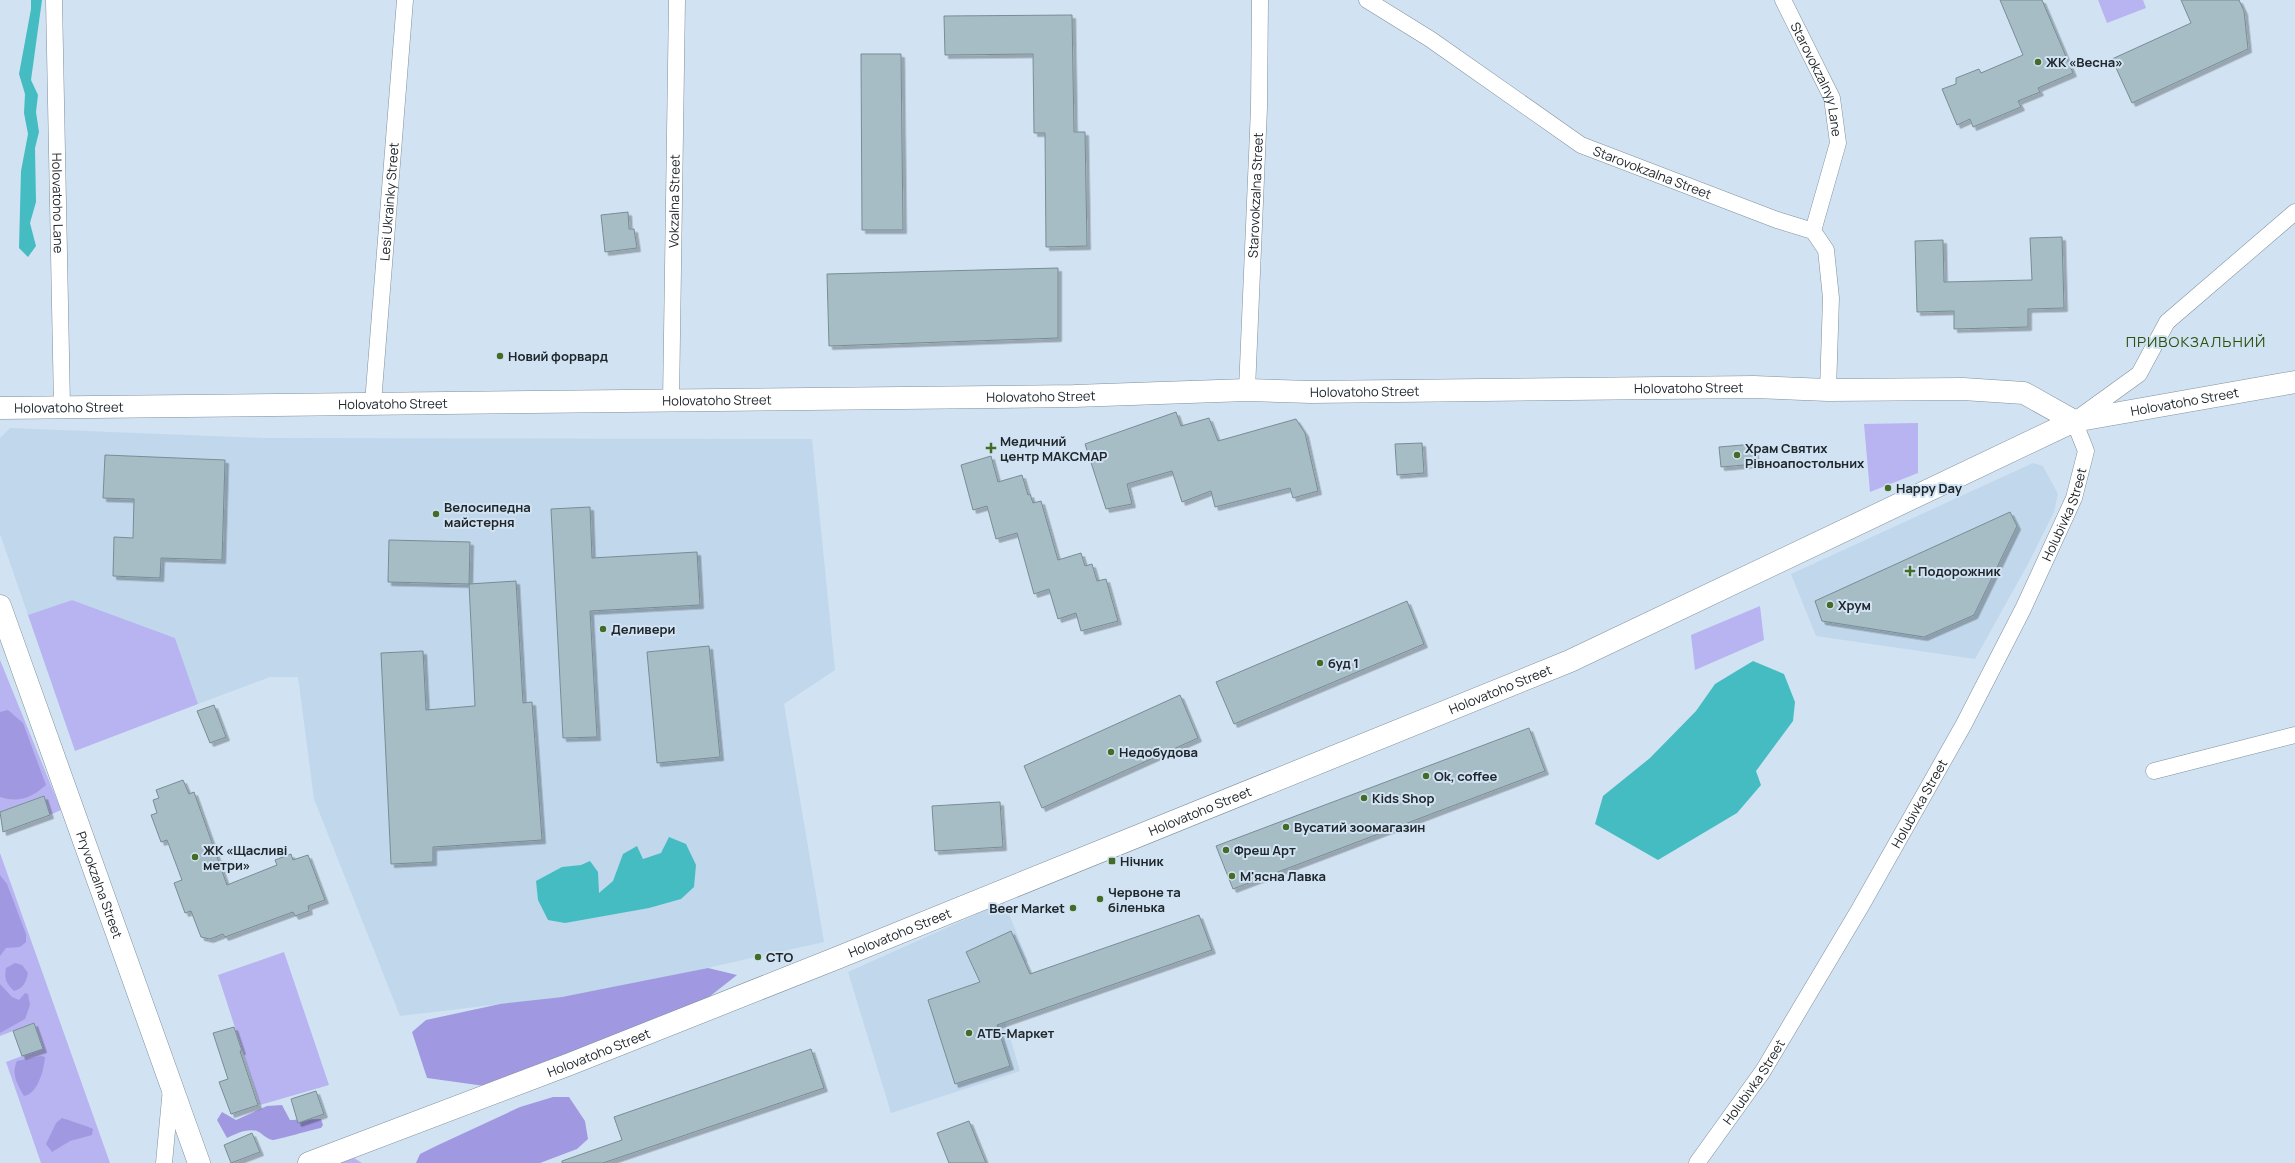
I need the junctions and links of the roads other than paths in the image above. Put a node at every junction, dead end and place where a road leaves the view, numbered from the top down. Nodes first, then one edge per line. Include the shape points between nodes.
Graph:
1 (54, 0) edge
2 (405, 0) edge
3 (677, 0) edge
4 (1260, 0) edge
5 (1367, 0) edge
6 (1783, 0) edge
7 (2295, 212) edge
8 (1813, 231) junction
9 (2295, 382) edge
10 (1247, 390) junction
11 (1828, 390) junction
12 (671, 402) junction
13 (374, 404) junction
14 (62, 406) junction
15 (0, 408) edge
16 (2074, 421) junction
17 (0, 606) edge
18 (2295, 735) edge
19 (2154, 771) dead end
20 (171, 1085) junction
21 (164, 1163) edge
22 (199, 1163) edge
23 (308, 1163) edge
24 (1697, 1163) edge

1 - 14 street, Holovatoho Lane
2 - 13 street, Lesi Ukrainky Street
3 - 12 street, Vokzalna Street
4 - 10 street, Starovokzalna Street via 1259,108
5 - 8 street, Starovokzalna Street via 1430,39 1582,145 1777,220
6 - 8 street, Starovokzalnyy Lane via 1832,98 1838,144
7 - 16 street via 2167,322 2139,374
8 - 11 street via 1826,250 1831,298
9 - 16 street, Holovatoho Street
10 - 11 street, Holovatoho Street via 1311,392 1754,386
10 - 12 street, Holovatoho Street via 1074,396
11 - 16 street, Holovatoho Street via 1963,389 2024,393
12 - 13 street, Holovatoho Street
13 - 14 street, Holovatoho Street
14 - 15 street, Holovatoho Street
16 - 23 street, Holovatoho Street via 1570,661 822,964 570,1064
16 - 24 street, Holubivka Street via 2086,450 2074,498 2024,609 1964,724 1860,908 1763,1071
17 - 20 street, Pryvokzalna Street
18 - 19 street
20 - 21 street
20 - 22 street, Pryvokzalna Street

